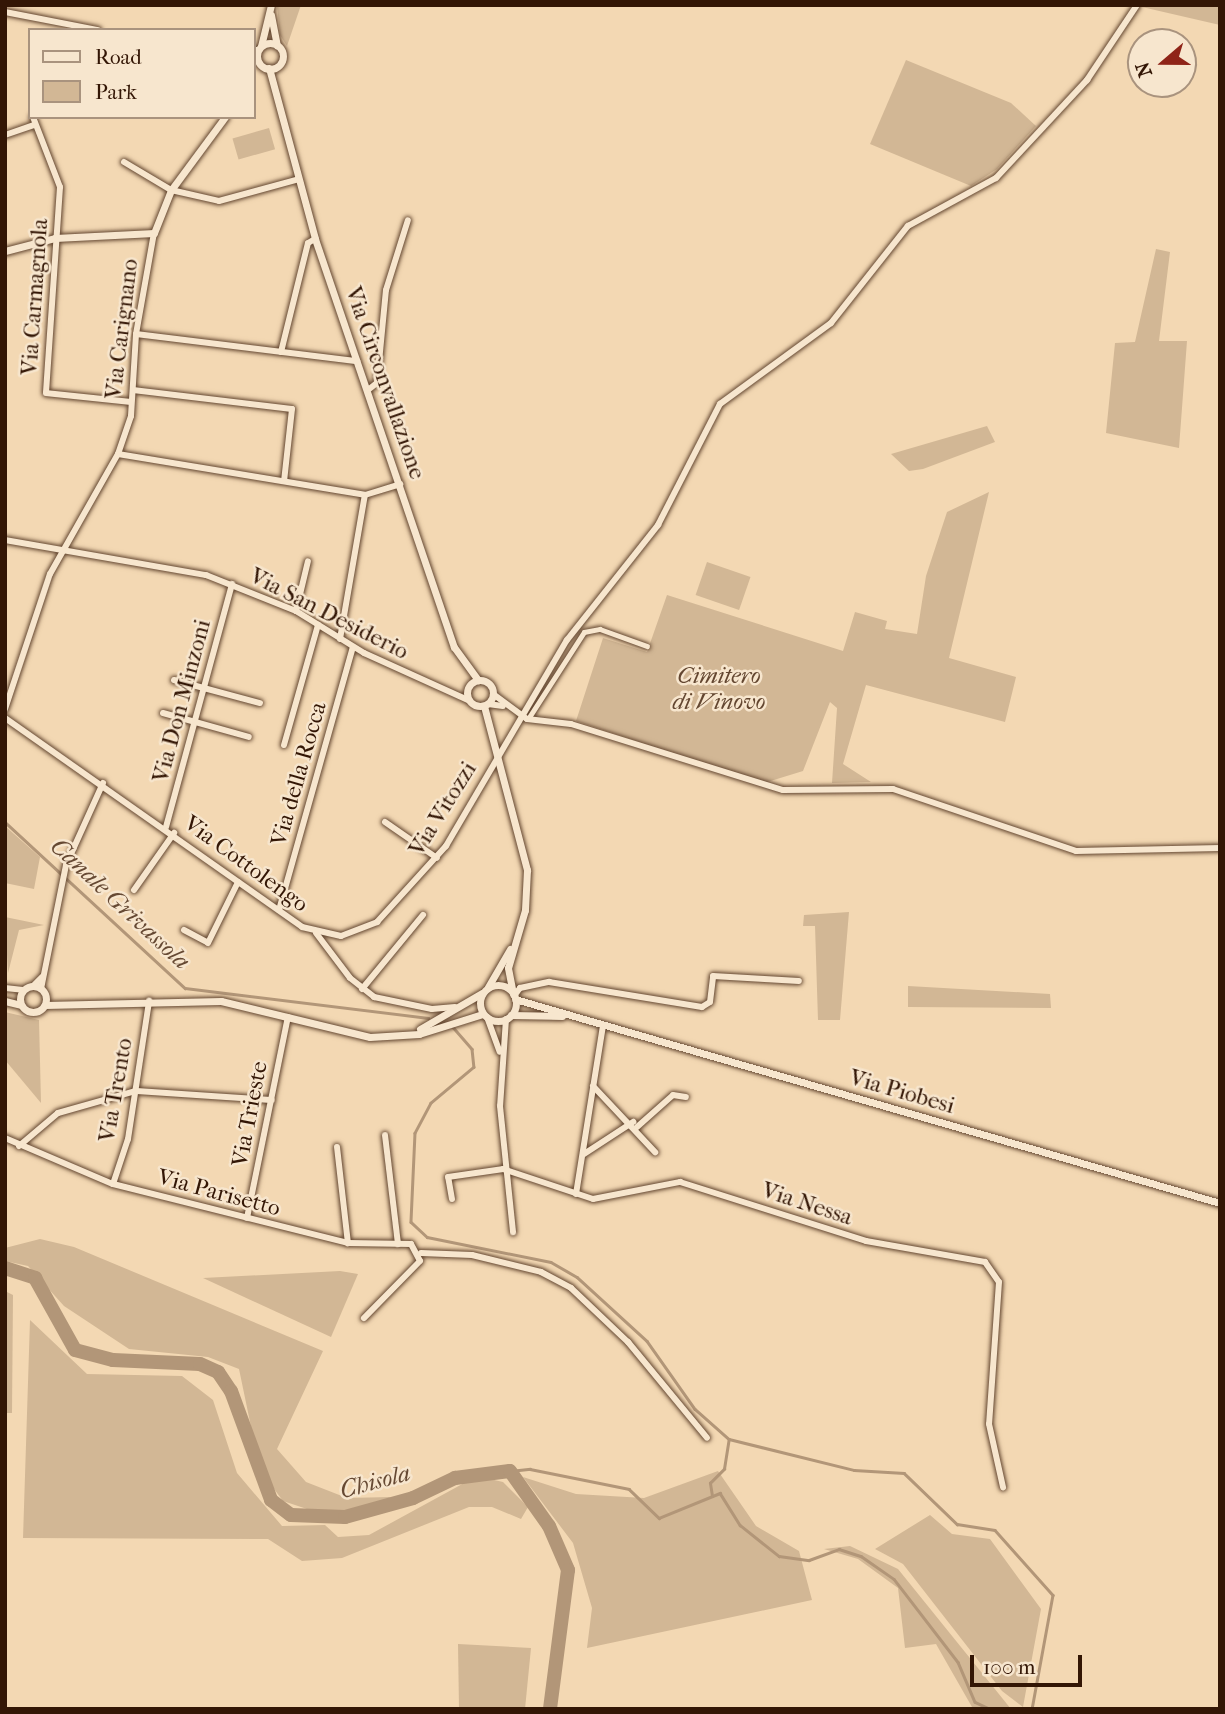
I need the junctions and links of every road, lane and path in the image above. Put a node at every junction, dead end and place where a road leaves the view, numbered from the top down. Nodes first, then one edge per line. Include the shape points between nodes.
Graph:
1 (1137, 5) edge
2 (271, 8) edge
3 (5, 12) edge
4 (30, 19) junction
5 (30, 28) edge
6 (86, 28) edge
7 (277, 45) junction
8 (258, 49) edge
9 (261, 63) edge
10 (280, 63) junction
11 (276, 90) junction
12 (224, 119) edge
13 (33, 121) edge
14 (5, 135) edge
15 (124, 162) dead end
16 (296, 180) junction
17 (171, 190) junction
18 (408, 220) dead end
19 (154, 233) junction
20 (55, 238) junction
21 (315, 239) junction
22 (5, 251) edge
23 (136, 334) junction
24 (281, 352) junction
25 (357, 361) junction
26 (133, 390) junction
27 (368, 390) junction
28 (131, 402) junction
29 (118, 454) junction
30 (284, 481) junction
31 (400, 484) junction
32 (365, 495) junction
33 (5, 540) edge
34 (64, 551) junction
35 (308, 561) dead end
36 (232, 584) junction
37 (296, 611) junction
38 (318, 625) junction
39 (340, 639) junction
40 (647, 646) dead end
41 (353, 647) junction
42 (174, 680) dead end
43 (475, 682) junction
44 (204, 688) junction
45 (493, 694) junction
46 (467, 697) junction
47 (260, 703) dead end
48 (483, 706) junction
49 (505, 706) junction
50 (5, 709) edge
51 (163, 713) dead end
52 (518, 715) junction
53 (5, 718) edge
54 (527, 719) junction
55 (195, 722) junction
56 (249, 737) dead end
57 (284, 745) dead end
58 (494, 758) junction
59 (103, 783) junction
60 (385, 822) dead end
61 (166, 827) junction
62 (174, 833) junction
63 (1220, 848) edge
64 (437, 858) junction
65 (238, 882) junction
66 (134, 890) dead end
67 (279, 910) junction
68 (423, 915) dead end
69 (184, 930) dead end
70 (316, 933) junction
71 (514, 942) junction
72 (799, 981) dead end
73 (5, 988) edge
74 (362, 989) junction
75 (485, 990) junction
76 (41, 994) junction
77 (514, 996) junction
78 (21, 997) junction
79 (149, 1000) junction
80 (7, 1001) edge
81 (467, 1004) junction
82 (485, 1016) junction
83 (288, 1017) junction
84 (508, 1017) junction
85 (573, 1017) junction
86 (603, 1025) junction
87 (400, 1037) junction
88 (500, 1054) junction
89 (593, 1086) junction
90 (136, 1091) junction
91 (686, 1097) dead end
92 (272, 1100) junction
93 (635, 1125) junction
94 (386, 1135) dead end
95 (5, 1138) edge
96 (19, 1146) junction
97 (337, 1146) dead end
98 (655, 1152) dead end
99 (584, 1154) junction
100 (508, 1168) junction
101 (113, 1184) junction
102 (576, 1194) junction
103 (452, 1199) dead end
104 (1220, 1203) edge
105 (247, 1218) junction
106 (513, 1233) dead end
107 (348, 1243) junction
108 (398, 1244) junction
109 (420, 1257) junction
110 (364, 1318) dead end
111 (707, 1438) dead end
112 (1003, 1487) dead end

1 - 52 street, Via Vitozzi via 1087,80 996,178 908,226 831,323 720,404 658,525 567,640
2 - 7 street, Via Circonvallazione
2 - 8 street, Via Circonvallazione
3 - 4 street
4 - 5 street
4 - 6 street
7 - 8 street
7 - 10 street, Via Circonvallazione
8 - 9 street, Via Circonvallazione
9 - 10 street
9 - 11 street, Via Circonvallazione
10 - 11 street, Via Circonvallazione
11 - 16 street, Via Circonvallazione
12 - 17 street, Via Carignano
13 - 14 street
13 - 20 street, Via Carmagnola via 57,171
15 - 17 street
16 - 17 street via 219,201
16 - 21 street, Via Circonvallazione
17 - 19 street, Via Carignano
18 - 27 street via 386,290 377,383
19 - 20 street
19 - 23 street, Via Carignano
20 - 22 street
20 - 28 street, Via Carmagnola via 46,393
21 - 24 street via 308,243
21 - 25 street, Via Circonvallazione
23 - 24 street
23 - 26 street, Via Carignano
24 - 25 street
25 - 27 street, Via Circonvallazione
26 - 28 street, Via Carignano
26 - 30 street via 292,409
27 - 31 street, Via Circonvallazione
28 - 29 street, Via Carignano
29 - 30 street
29 - 34 street, Via Carignano
30 - 32 street
31 - 32 street
31 - 43 street, Via Circonvallazione
32 - 39 street
33 - 34 street, Via San Desiderio
34 - 36 street, Via San Desiderio
34 - 50 street, Via Carignano via 41,597
35 - 37 street
36 - 37 street, Via San Desiderio
36 - 44 street, Via Don Minzoni
37 - 38 street, Via San Desiderio
38 - 39 street, Via San Desiderio
38 - 57 street
39 - 41 street, Via San Desiderio
40 - 54 street via 600,629 580,635
41 - 46 street, Via San Desiderio
41 - 67 street, Via della Rocca
42 - 44 street
43 - 45 street
43 - 46 street
44 - 47 street
44 - 55 street, Via Don Minzoni
45 - 48 street
45 - 49 street
46 - 48 street
48 - 49 street
48 - 58 street
49 - 52 street
51 - 55 street
52 - 54 street
52 - 58 street, Via Vitozzi
53 - 59 street, Via Cottolengo
54 - 63 street via 571,724 783,790 893,789 1076,851
55 - 56 street
55 - 61 street, Via Don Minzoni
58 - 64 street, Via Vitozzi
58 - 71 street via 526,854 527,892
59 - 61 street, Via Cottolengo
59 - 76 street via 64,874
60 - 64 street
61 - 62 street, Via Cottolengo
62 - 65 street, Via Cottolengo
62 - 66 street
64 - 70 street, Via Vitozzi via 377,922 341,936
65 - 67 street, Via Cottolengo
65 - 69 street via 208,943
67 - 70 street, Via Cottolengo
68 - 74 street
70 - 74 street, Via Cottolengo
71 - 75 street
71 - 77 street via 508,968
72 - 77 street via 713,976 710,1002 702,1007 549,982 520,988
73 - 78 street
74 - 81 street, Via Cottolengo via 387,1002 432,1009
75 - 77 street, Via Piobesi via 499,985
75 - 81 street
75 - 82 street
76 - 78 street
76 - 78 street via 35,1012
76 - 79 street via 54,1000
77 - 84 street
77 - 85 street, Via Piobesi
78 - 80 street
79 - 83 street via 221,1001
79 - 90 street, Via Trento
81 - 87 street
82 - 84 street, Via Piobesi
82 - 87 street
82 - 88 street
83 - 87 street via 370,1037
83 - 92 street, Via Trieste
84 - 85 street, Via Piobesi
84 - 88 street
85 - 86 street, Via Piobesi
86 - 89 street
86 - 104 street, Via Piobesi
88 - 100 street
89 - 93 street
89 - 99 street
90 - 92 street
90 - 96 street via 58,1113
90 - 101 street, Via Trento
91 - 93 street via 673,1095
92 - 105 street, Via Trieste
93 - 98 street
93 - 99 street
94 - 108 street
95 - 96 street, Via Parisetto
96 - 101 street, Via Parisetto
97 - 107 street
99 - 102 street
100 - 102 street, Via Nessa
100 - 103 street via 449,1177
100 - 106 street
101 - 105 street, Via Parisetto
102 - 112 street, Via Nessa via 593,1199 680,1182 866,1241 993,1266 999,1282 989,1424
105 - 107 street, Via Parisetto
107 - 108 street, Via Parisetto
108 - 109 street, Via Parisetto via 411,1244
109 - 110 street
109 - 111 street, Via Parisetto via 472,1255 541,1272 571,1288 628,1342

